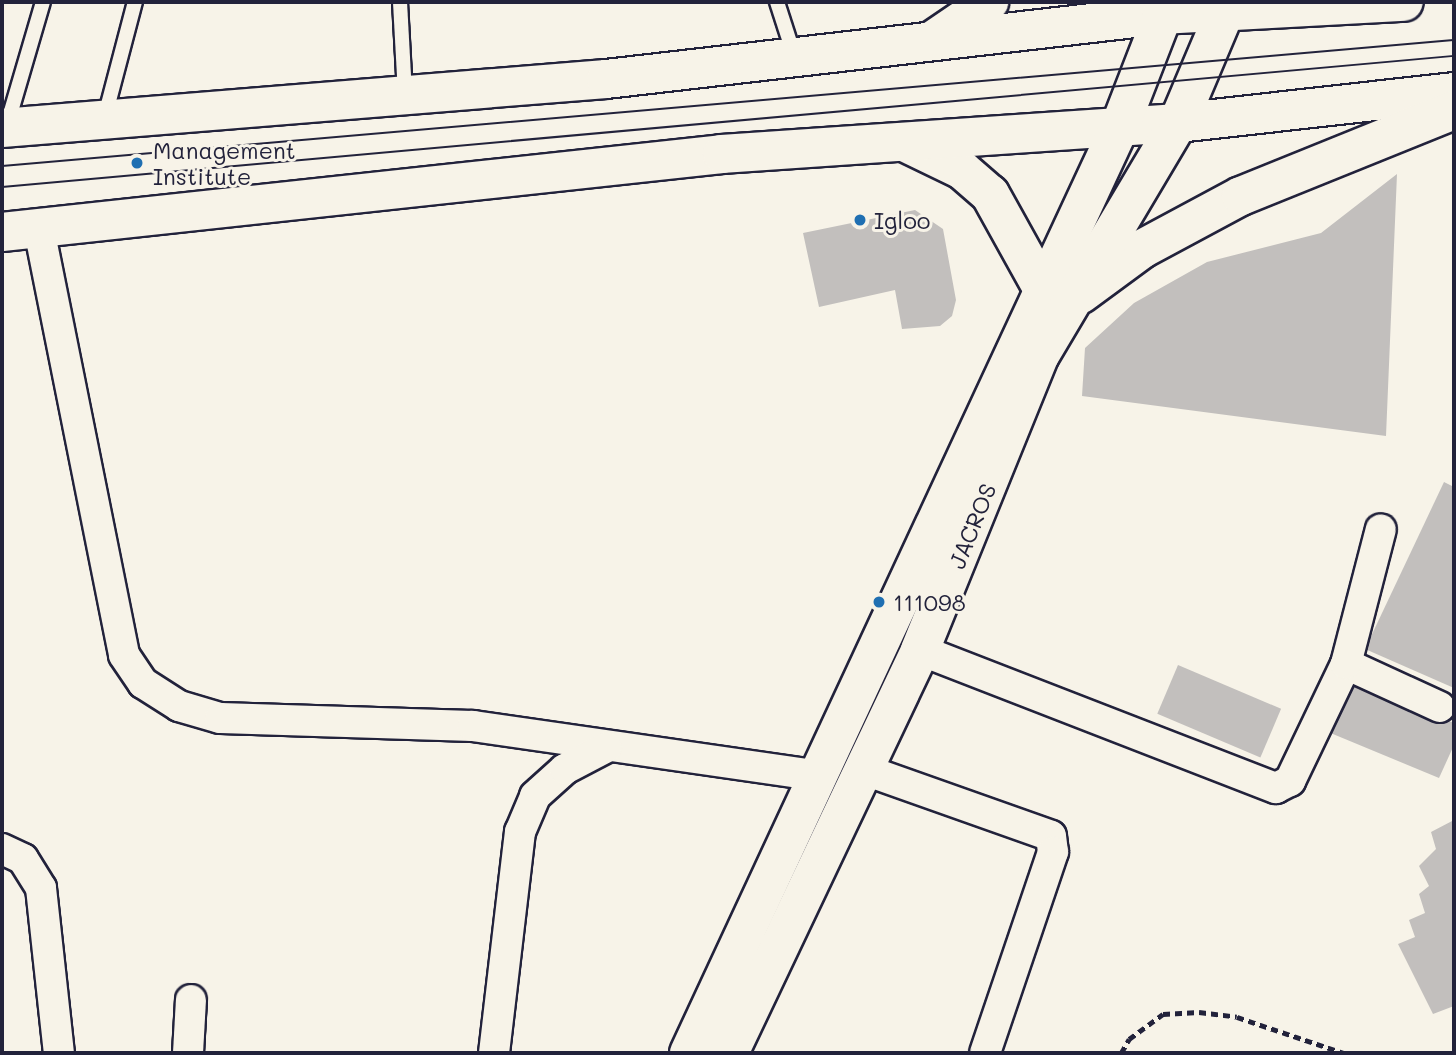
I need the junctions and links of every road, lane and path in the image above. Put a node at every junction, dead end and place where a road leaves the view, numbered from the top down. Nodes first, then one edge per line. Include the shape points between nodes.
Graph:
1 (43, 2) edge
2 (135, 2) edge
3 (400, 2) edge
4 (778, 2) edge
5 (989, 2) edge
6 (1404, 2) edge
7 (1227, 6) edge
8 (1164, 8) edge
9 (929, 43) junction
10 (795, 60) junction
11 (1454, 92) edge
12 (405, 93) junction
13 (1454, 110) edge
14 (104, 117) junction
15 (1178, 123) junction
16 (1120, 126) junction
17 (4, 128) edge
18 (897, 140) junction
19 (20, 230) edge
20 (1053, 296) junction
21 (1381, 529) dead end
22 (920, 650) junction
23 (1346, 664) junction
24 (1440, 707) dead end
25 (607, 747) junction
26 (864, 770) junction
27 (820, 776) junction
28 (2, 849) edge
29 (191, 1000) dead end
30 (737, 1051) edge
31 (59, 1053) edge
32 (188, 1053) edge
33 (494, 1053) edge
34 (688, 1053) edge
35 (985, 1053) edge
36 (1121, 1053) edge
37 (1344, 1053) edge

1 - 17 lane
2 - 14 lane
3 - 12 lane
4 - 10 lane
5 - 9 main road
6 - 7 main road
7 - 8 main road
7 - 15 main road, JACROS
8 - 9 main road
8 - 16 main road, JACROS
9 - 10 main road
10 - 12 main road
11 - 15 main road
12 - 14 main road
13 - 20 main road via 1241,196
14 - 17 main road
15 - 16 main road
15 - 20 main road, JACROS
16 - 18 main road
16 - 20 main road, JACROS
18 - 19 main road via 409,186
18 - 20 main road via 962,170 990,194
19 - 25 street via 124,655 143,684 179,706 220,718 473,726
20 - 22 main road, JACROS
20 - 27 main road, JACROS
21 - 23 street
22 - 23 street via 1276,789 1290,781
22 - 26 main road, JACROS
23 - 24 street
25 - 27 street
25 - 33 street via 565,769 535,796 520,832
26 - 30 main road, JACROS
26 - 35 street via 1051,836 1053,852
27 - 34 main road, JACROS
28 - 31 street via 23,859 41,888
29 - 32 street
36 - 37 path via 1129,1039 1163,1014 1199,1012 1237,1017

